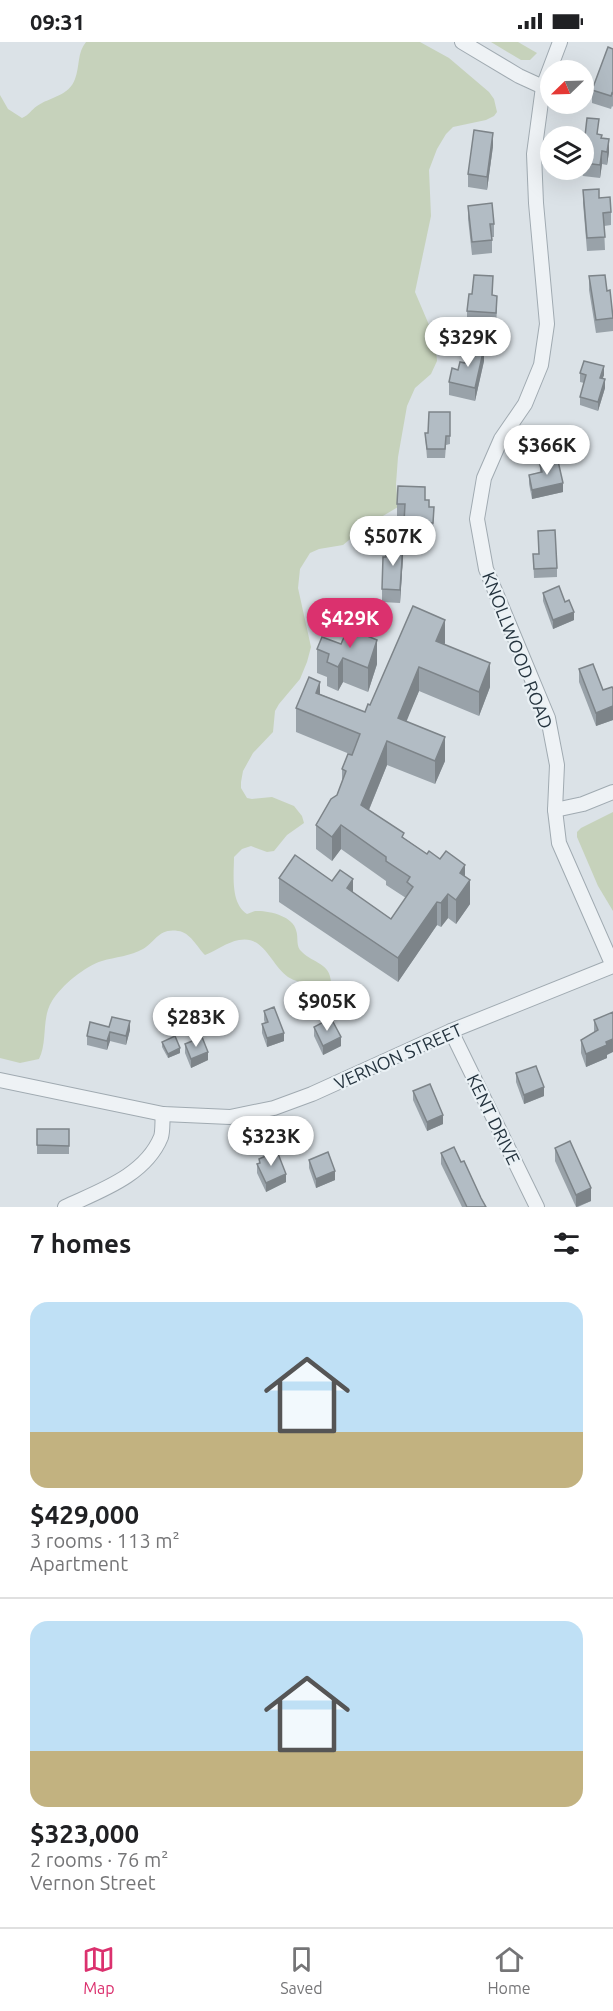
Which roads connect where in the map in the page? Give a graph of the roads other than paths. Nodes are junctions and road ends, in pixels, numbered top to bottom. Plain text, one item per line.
1 (462, 42) edge
2 (560, 42) edge
3 (553, 60) edge
4 (540, 86) edge
5 (540, 109) edge
6 (613, 792) edge
7 (555, 810) junction
8 (613, 966) edge
9 (451, 1031) junction
10 (0, 1080) edge
11 (163, 1114) junction
12 (65, 1207) edge
13 (537, 1207) edge

1 - 4 street
2 - 3 street, KNOLLWOOD ROAD
5 - 7 street, KNOLLWOOD ROAD
6 - 7 street
7 - 8 street, KNOLLWOOD ROAD
8 - 9 street, VERNON STREET
9 - 11 street, VERNON STREET
9 - 13 street, KENT DRIVE
10 - 11 street, VERNON STREET
11 - 12 street

